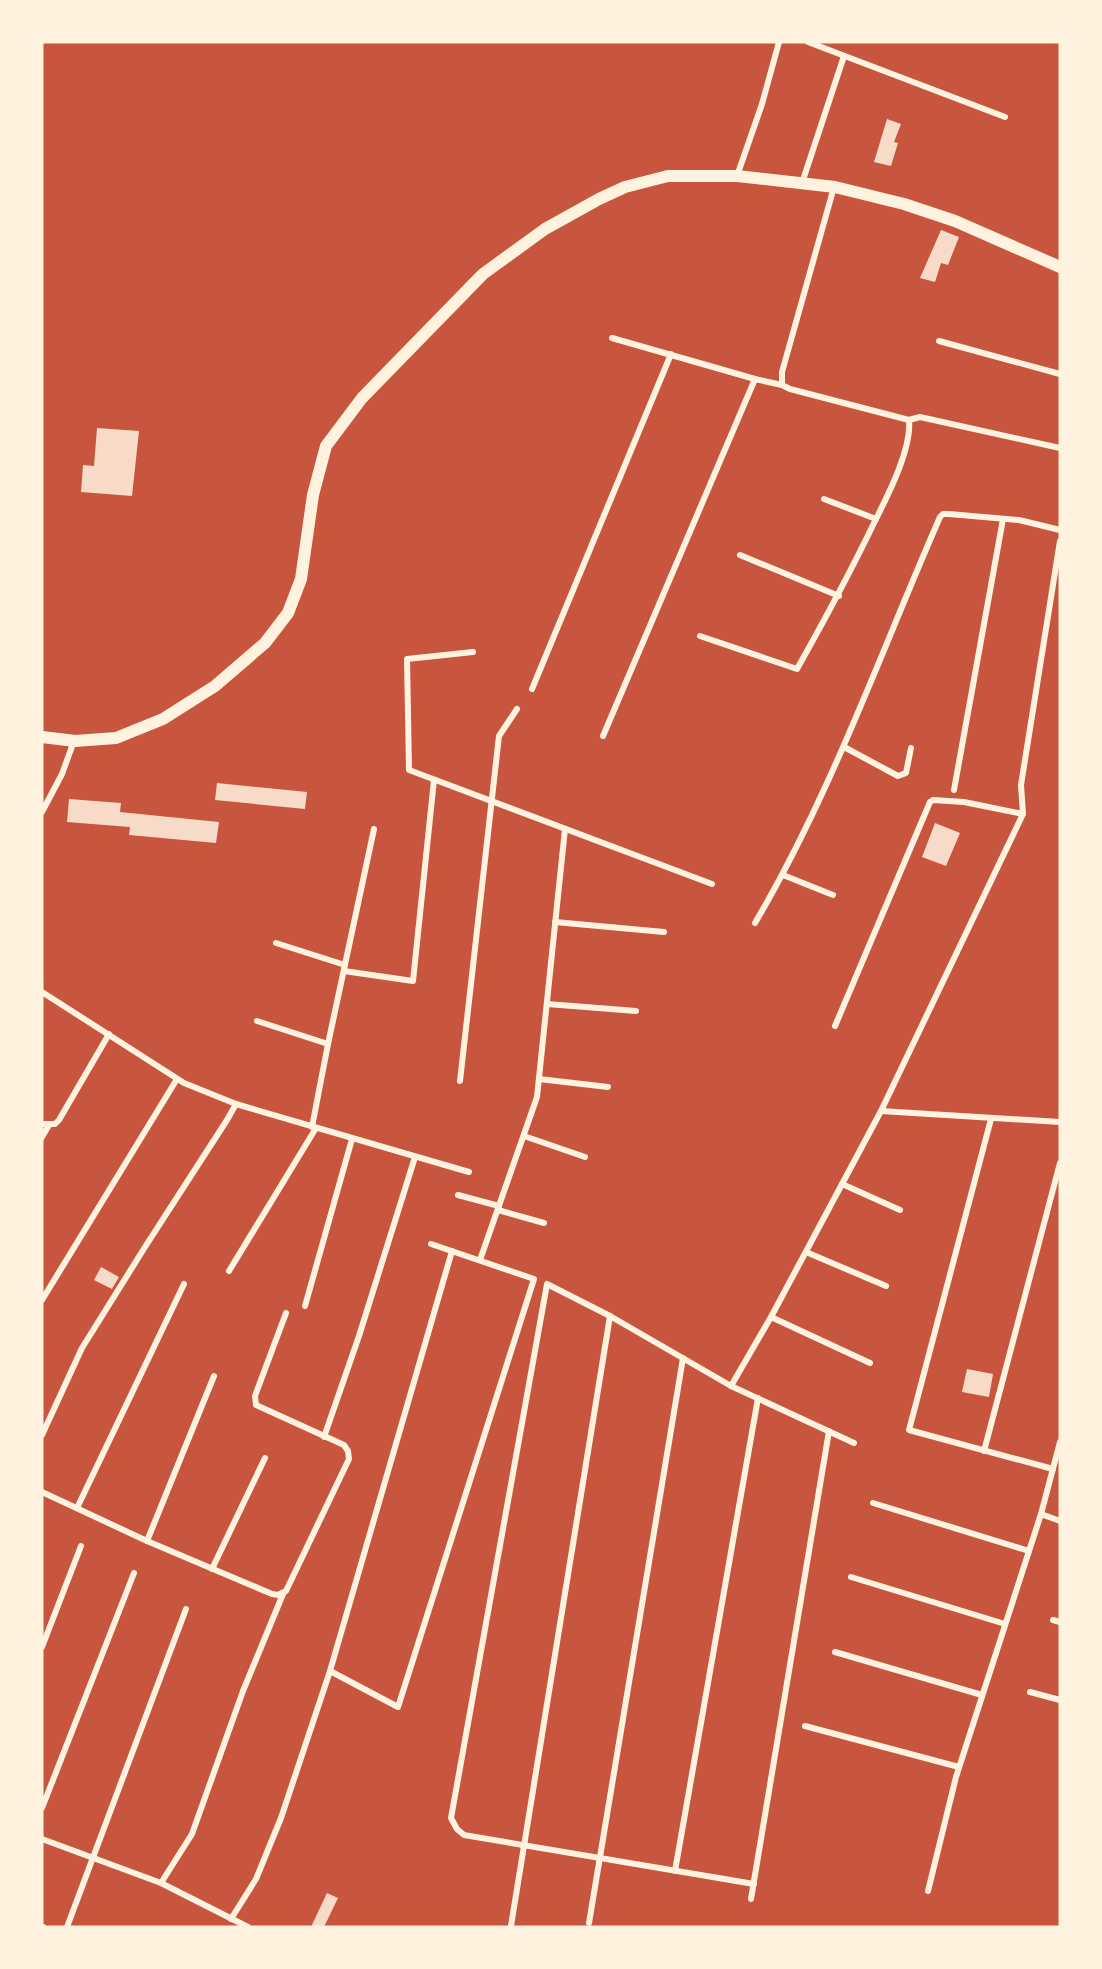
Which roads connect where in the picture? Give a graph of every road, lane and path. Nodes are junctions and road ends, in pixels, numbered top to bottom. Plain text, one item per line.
1 (779, 42) edge
2 (808, 42) edge
3 (844, 56) junction
4 (1005, 117) dead end
5 (737, 176) junction
6 (802, 183) junction
7 (835, 187) junction
8 (1060, 267) edge
9 (612, 338) dead end
10 (939, 341) dead end
11 (671, 354) junction
12 (1060, 374) edge
13 (756, 379) junction
14 (782, 385) junction
15 (909, 420) junction
16 (1060, 448) edge
17 (824, 499) dead end
18 (876, 519) junction
19 (1003, 519) junction
20 (1060, 530) edge
21 (1060, 541) edge
22 (740, 555) dead end
23 (838, 596) junction
24 (700, 636) dead end
25 (473, 652) dead end
26 (532, 689) dead end
27 (517, 709) dead end
28 (603, 736) dead end
29 (42, 737) edge
30 (75, 741) junction
31 (844, 747) junction
32 (911, 748) dead end
33 (434, 780) junction
34 (954, 790) dead end
35 (492, 801) junction
36 (42, 812) edge
37 (1023, 814) junction
38 (374, 829) dead end
39 (565, 829) junction
40 (783, 875) junction
41 (712, 884) dead end
42 (833, 895) dead end
43 (555, 922) junction
44 (756, 923) dead end
45 (664, 932) dead end
46 (276, 943) dead end
47 (345, 968) junction
48 (42, 992) edge
49 (547, 1004) junction
50 (636, 1011) dead end
51 (257, 1021) dead end
52 (835, 1026) dead end
53 (109, 1034) junction
54 (328, 1044) junction
55 (177, 1079) junction
56 (539, 1079) junction
57 (460, 1081) dead end
58 (608, 1087) dead end
59 (236, 1104) junction
60 (880, 1111) junction
61 (991, 1119) junction
62 (1060, 1122) edge
63 (46, 1125) edge
64 (314, 1128) junction
65 (524, 1136) junction
66 (42, 1137) edge
67 (352, 1139) junction
68 (415, 1156) junction
69 (585, 1157) dead end
70 (1060, 1163) edge
71 (469, 1172) dead end
72 (842, 1184) junction
73 (458, 1195) dead end
74 (498, 1208) junction
75 (900, 1210) dead end
76 (544, 1223) dead end
77 (431, 1244) dead end
78 (452, 1251) junction
79 (806, 1252) junction
80 (480, 1260) junction
81 (228, 1271) dead end
82 (184, 1284) dead end
83 (886, 1286) dead end
84 (42, 1300) edge
85 (305, 1306) dead end
86 (286, 1313) dead end
87 (610, 1316) junction
88 (771, 1317) junction
89 (683, 1358) junction
90 (870, 1362) dead end
91 (214, 1376) dead end
92 (731, 1386) junction
93 (758, 1398) junction
94 (829, 1431) junction
95 (42, 1435) edge
96 (324, 1437) junction
97 (1060, 1442) edge
98 (854, 1443) dead end
99 (984, 1450) junction
100 (265, 1458) dead end
101 (1053, 1469) junction
102 (42, 1492) edge
103 (873, 1503) dead end
104 (77, 1508) junction
105 (1041, 1514) junction
106 (1060, 1521) edge
107 (147, 1541) junction
108 (81, 1546) dead end
109 (1029, 1551) junction
110 (212, 1569) junction
111 (135, 1573) dead end
112 (851, 1577) dead end
113 (283, 1594) junction
114 (186, 1609) dead end
115 (1005, 1624) junction
116 (42, 1647) edge
117 (836, 1652) dead end
118 (330, 1671) junction
119 (1030, 1692) dead end
120 (982, 1695) junction
121 (1060, 1700) edge
122 (805, 1726) dead end
123 (959, 1767) junction
124 (42, 1808) edge
125 (42, 1839) edge
126 (524, 1845) junction
127 (93, 1858) junction
128 (601, 1858) junction
129 (675, 1871) junction
130 (161, 1883) junction
131 (754, 1884) junction
132 (928, 1891) dead end
133 (751, 1899) dead end
134 (231, 1919) junction
135 (589, 1923) dead end
136 (511, 1926) edge
137 (67, 1927) edge
138 (248, 1927) edge

1 - 5 street
2 - 3 street
3 - 4 street
3 - 6 street
5 - 6 main road
5 - 30 main road
6 - 7 main road
7 - 8 main road
7 - 14 street
9 - 11 street
10 - 12 street
11 - 13 street
11 - 26 street
13 - 14 street
13 - 28 street
14 - 15 street
15 - 16 street
15 - 18 street
17 - 18 street
18 - 23 street
19 - 20 street
19 - 31 street
19 - 34 street
21 - 37 street
22 - 23 street
23 - 24 street
25 - 33 street
27 - 35 street
29 - 30 main road
30 - 36 street
31 - 32 street
31 - 40 street
33 - 35 street
33 - 47 street
35 - 39 street
35 - 57 street
37 - 52 street
37 - 60 street
38 - 47 street
39 - 41 street
39 - 43 street
40 - 42 street
40 - 44 street
43 - 45 street
43 - 49 street
46 - 47 street
47 - 54 street
48 - 53 street
49 - 50 street
49 - 56 street
51 - 54 street
53 - 55 street
53 - 63 street
54 - 64 street
55 - 59 street
55 - 84 street
56 - 58 street
56 - 65 street
59 - 64 street
59 - 95 street
60 - 61 street
60 - 72 street
61 - 62 street
61 - 99 street
63 - 66 street
64 - 67 street
64 - 81 street
65 - 69 street
65 - 74 street
67 - 68 street
67 - 85 street
68 - 71 street
68 - 96 street
70 - 99 street
72 - 75 street
72 - 79 street
73 - 74 street
74 - 76 street
74 - 80 street
77 - 78 street
78 - 80 street
78 - 118 street
79 - 83 street
79 - 88 street
80 - 118 street
82 - 104 street
86 - 96 street
87 - 89 street
87 - 126 street
87 - 126 street
88 - 90 street
88 - 92 street
89 - 92 street
89 - 128 street
91 - 107 street
92 - 93 street
93 - 94 street
93 - 129 street
94 - 98 street
94 - 131 street
96 - 113 street
97 - 101 street
99 - 101 street
100 - 110 street
101 - 105 street
102 - 104 street
103 - 109 street
104 - 107 street
105 - 106 street
105 - 109 street
107 - 110 street
108 - 116 street
109 - 115 street
110 - 113 street
111 - 124 street
112 - 115 street
113 - 130 street
114 - 127 street
115 - 120 street
117 - 120 street
118 - 134 street
119 - 121 street
120 - 123 street
122 - 123 street
123 - 132 street
125 - 127 street
126 - 128 street
126 - 136 street
127 - 130 street
127 - 137 street
128 - 129 street
128 - 135 street
129 - 131 street
130 - 134 street
131 - 133 street
134 - 138 street

